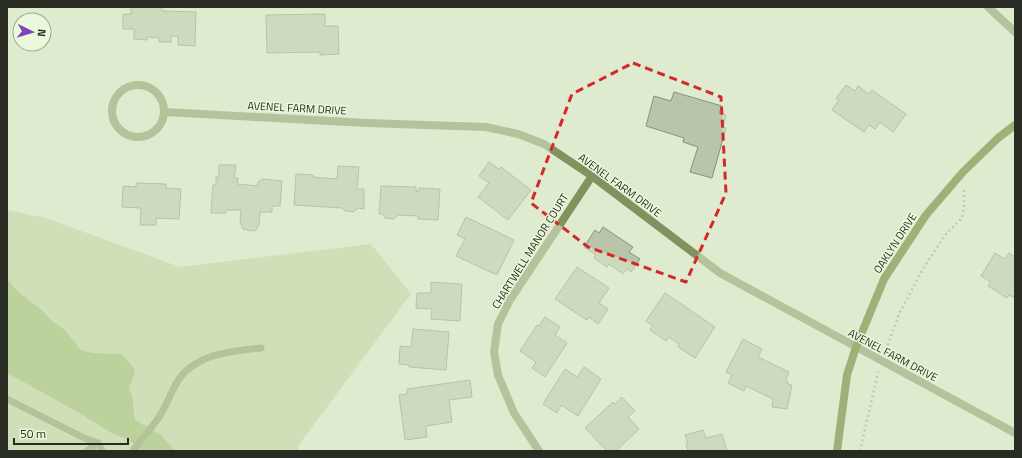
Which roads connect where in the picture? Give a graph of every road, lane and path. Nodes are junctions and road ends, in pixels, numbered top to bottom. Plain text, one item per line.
1 (988, 7) edge
2 (1015, 32) edge
3 (164, 112) junction
4 (1015, 125) edge
5 (967, 167) junction
6 (592, 176) junction
7 (856, 347) junction
8 (261, 348) dead end
9 (882, 361) junction
10 (7, 399) edge
11 (1015, 433) edge
12 (98, 443) junction
13 (134, 450) edge
14 (87, 451) edge
15 (102, 451) edge
16 (539, 451) edge
17 (837, 451) edge
18 (860, 451) edge

1 - 2 street
3 - 3 street
3 - 6 street, AVENEL FARM DRIVE
4 - 5 street, OAKLYN DRIVE
5 - 7 street, OAKLYN DRIVE
5 - 9 path
6 - 7 street, AVENEL FARM DRIVE
6 - 16 street, CHARTWELL MANOR COURT
7 - 9 street, AVENEL FARM DRIVE
7 - 17 street, OAKLYN DRIVE
8 - 13 lane
9 - 11 street, AVENEL FARM DRIVE
9 - 18 path
10 - 12 lane
12 - 14 lane
12 - 15 lane

